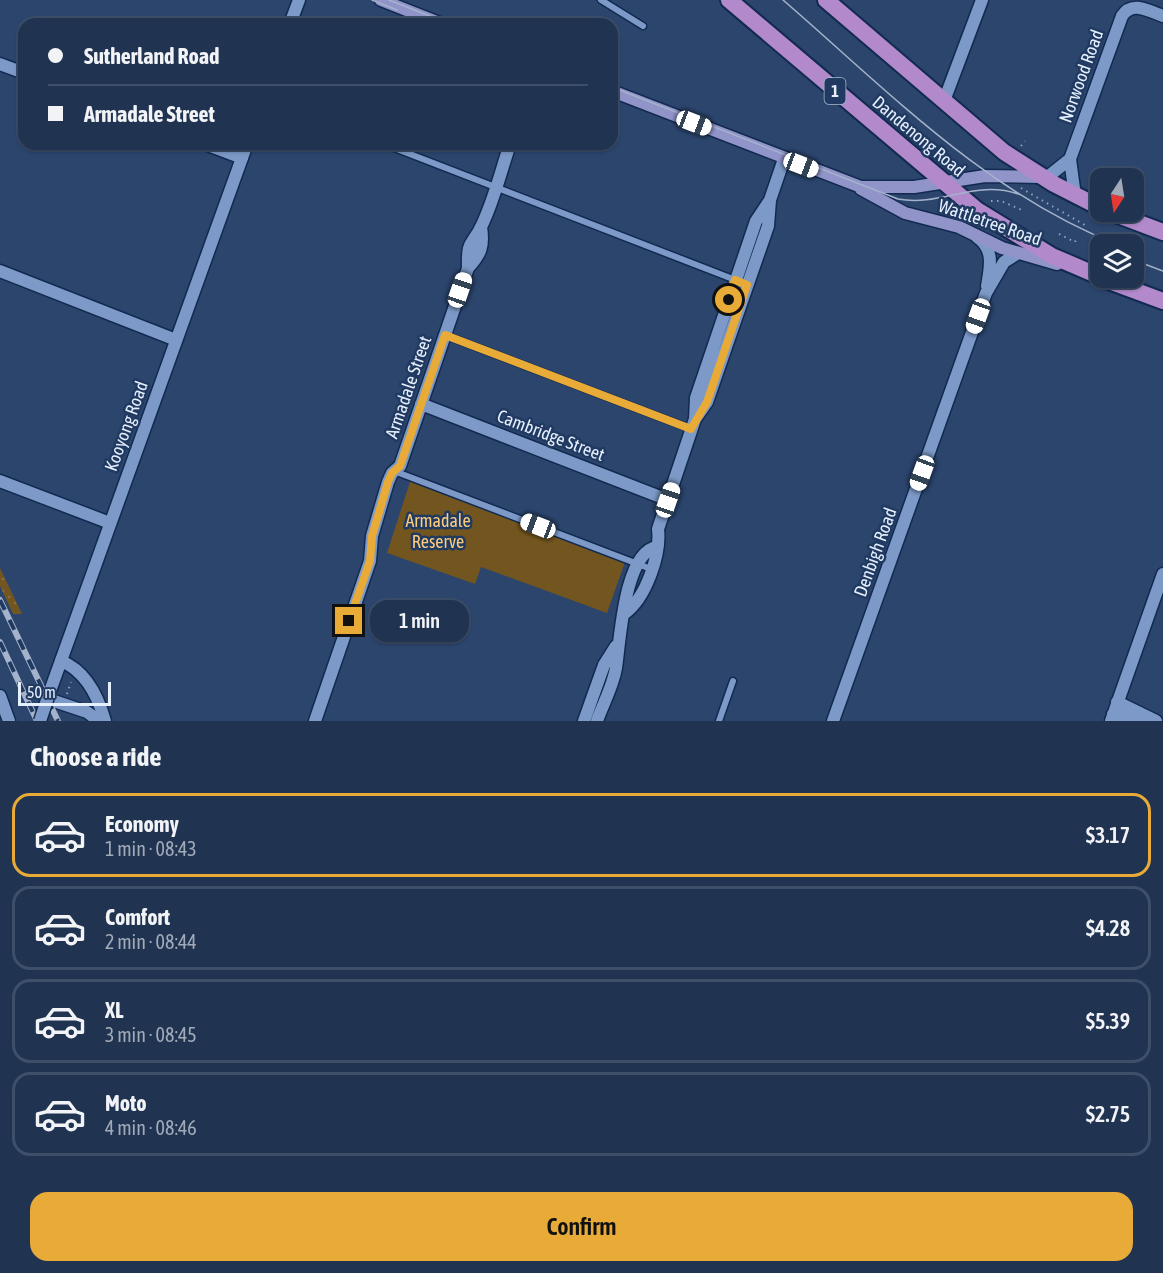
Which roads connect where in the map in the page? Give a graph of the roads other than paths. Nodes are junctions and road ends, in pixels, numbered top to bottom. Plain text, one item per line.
1 (299, 0) edge
2 (381, 0) edge
3 (601, 0) edge
4 (729, 0) edge
5 (826, 0) edge
6 (982, 0) edge
7 (405, 4) edge
8 (1163, 16) edge
9 (292, 18) edge
10 (431, 18) edge
11 (643, 26) dead end
12 (0, 64) edge
13 (18, 71) edge
14 (618, 93) edge
15 (944, 101) junction
16 (221, 150) edge
17 (245, 150) edge
18 (399, 150) edge
19 (508, 150) edge
20 (242, 158) junction
21 (784, 159) junction
22 (1070, 159) junction
23 (943, 175) junction
24 (1044, 178) junction
25 (852, 185) junction
26 (495, 187) junction
27 (1075, 196) junction
28 (1090, 203) edge
29 (1136, 222) edge
30 (1163, 232) edge
31 (972, 233) junction
32 (1018, 253) junction
33 (0, 271) edge
34 (1090, 273) edge
35 (1090, 274) edge
36 (741, 283) junction
37 (1128, 288) edge
38 (986, 293) junction
39 (1163, 301) edge
40 (445, 335) junction
41 (176, 340) junction
42 (422, 404) junction
43 (693, 424) junction
44 (394, 471) junction
45 (0, 481) edge
46 (668, 500) junction
47 (111, 524) junction
48 (657, 547) junction
49 (637, 564) junction
50 (651, 569) junction
51 (1163, 574) edge
52 (625, 613) junction
53 (617, 645) junction
54 (62, 661) junction
55 (733, 681) dead end
56 (0, 696) edge
57 (50, 698) junction
58 (1114, 712) edge
59 (10, 720) edge
60 (40, 721) edge
61 (99, 721) edge
62 (105, 721) edge
63 (315, 721) edge
64 (585, 721) edge
65 (597, 721) edge
66 (719, 721) edge
67 (833, 721) edge
68 (1149, 721) edge
69 (1156, 721) edge

1 - 9 street
2 - 7 main road
3 - 11 lane
4 - 23 highway, Dandenong Road / 1
5 - 15 highway
6 - 15 street
7 - 10 main road
8 - 22 street, Norwood Road
12 - 13 street
14 - 21 main road, Wattletree Road
15 - 24 highway
16 - 20 street
17 - 20 street, Kooyong Road
18 - 26 lane
19 - 26 street, Armadale Street
20 - 41 street, Kooyong Road
21 - 25 main road, Wattletree Road
21 - 36 street
22 - 24 street
22 - 27 street, Norwood Road
23 - 24 main road, Wattletree Road
23 - 25 main road, Wattletree Road
23 - 34 highway, Dandenong Road / 1
24 - 27 highway
25 - 31 main road, Wattletree Road
26 - 36 lane
26 - 40 street, Armadale Street
27 - 28 highway
29 - 30 highway
31 - 32 main road, Wattletree Road
31 - 38 street, Denbigh Road
32 - 35 main road, Wattletree Road
32 - 38 street, Denbigh Road
33 - 41 street
36 - 43 street
37 - 39 highway, Dandenong Road / 1
38 - 67 street, Denbigh Road
40 - 42 street, Armadale Street
40 - 43 lane
41 - 47 street, Kooyong Road
42 - 44 street, Armadale Street
42 - 46 street, Cambridge Street
43 - 46 street
44 - 49 lane
44 - 63 street, Armadale Street
45 - 47 street
46 - 48 street
47 - 54 street, Kooyong Road
48 - 49 street
48 - 50 street
49 - 50 lane
49 - 52 street
50 - 52 street
51 - 58 street
52 - 53 street
53 - 64 street
53 - 65 street
54 - 57 street, Kooyong Road
54 - 62 street
55 - 66 lane
56 - 59 street
57 - 60 street, Kooyong Road, bridge
57 - 61 street
58 - 68 street
58 - 69 street

